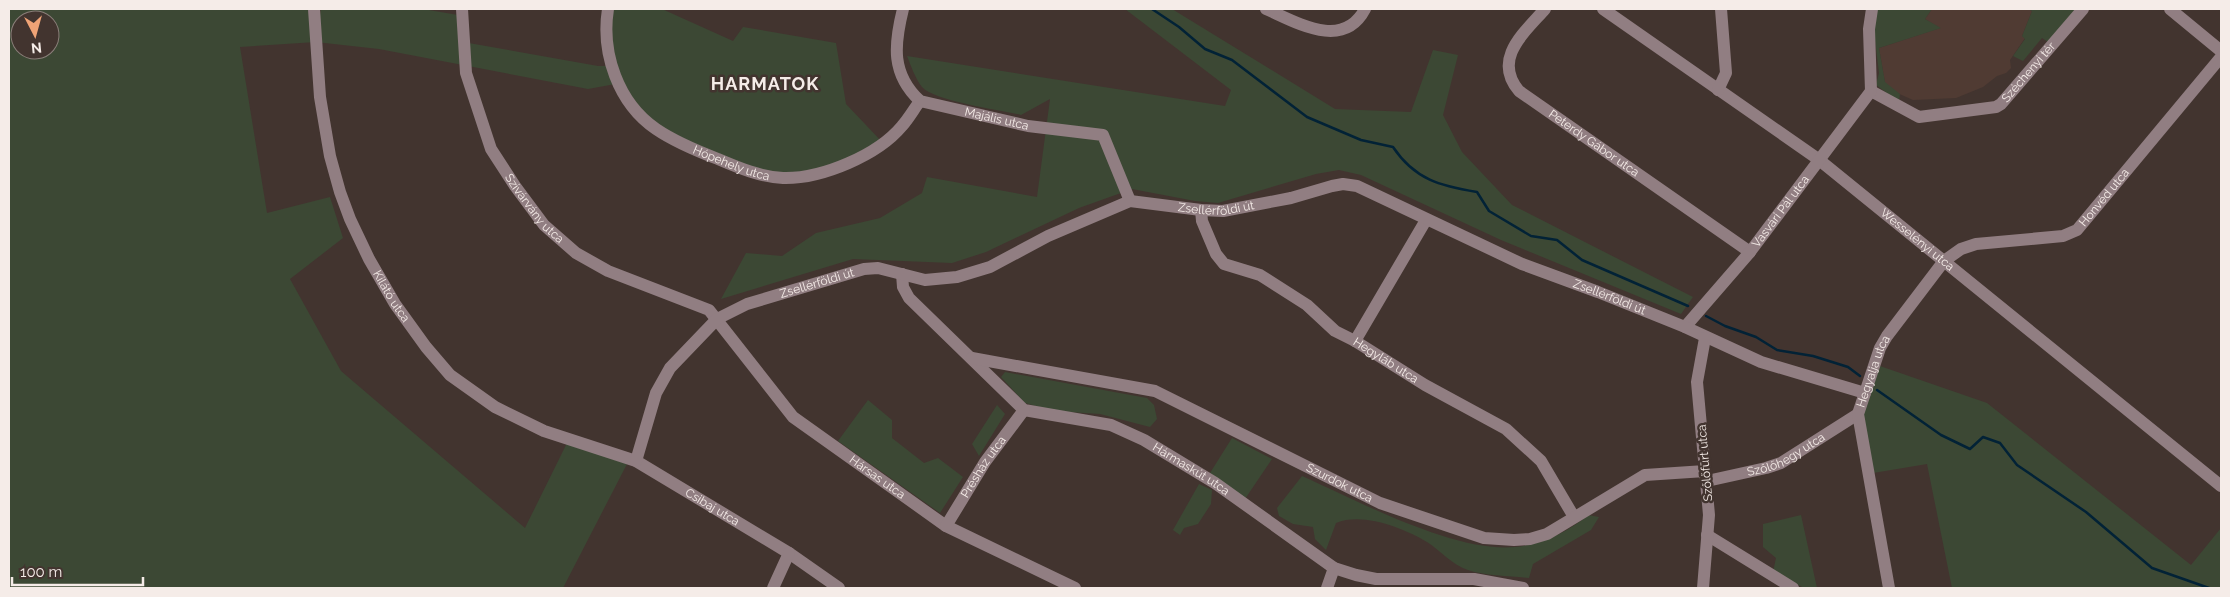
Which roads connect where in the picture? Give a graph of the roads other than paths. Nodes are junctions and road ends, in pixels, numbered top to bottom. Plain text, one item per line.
1 (314, 9) edge
2 (462, 9) edge
3 (608, 9) edge
4 (903, 9) edge
5 (1266, 9) edge
6 (1365, 9) edge
7 (1545, 9) edge
8 (1603, 9) edge
9 (1721, 9) edge
10 (1872, 9) edge
11 (2083, 9) edge
12 (2170, 9) edge
13 (2221, 51) edge
14 (2221, 57) edge
15 (1718, 90) junction
16 (1871, 91) junction
17 (920, 101) junction
18 (1818, 159) junction
19 (1130, 201) junction
20 (1201, 210) junction
21 (1426, 220) junction
22 (1750, 252) junction
23 (1944, 261) junction
24 (902, 274) junction
25 (717, 319) junction
26 (1686, 327) junction
27 (1705, 338) junction
28 (1355, 341) junction
29 (972, 358) junction
30 (1864, 393) junction
31 (1024, 410) junction
32 (1858, 414) junction
33 (636, 461) junction
34 (1706, 476) junction
35 (2221, 486) edge
36 (1574, 516) junction
37 (946, 526) junction
38 (1708, 535) junction
39 (789, 553) junction
40 (1334, 568) junction
41 (773, 588) edge
42 (839, 588) edge
43 (1075, 588) edge
44 (1327, 588) edge
45 (1523, 588) edge
46 (1703, 588) edge
47 (1793, 588) edge
48 (1888, 588) edge

1 - 33 street, Kilátó utca
2 - 25 street, Szivárvány utca
3 - 17 street, Hópehely utca
4 - 17 street
5 - 6 street
7 - 22 street, Peterdy Gábor utca
8 - 15 street, Wesselényi utca
9 - 15 street
10 - 16 street
11 - 16 street, Széchenyi tér
12 - 13 street
14 - 23 street, Honvéd utca
15 - 18 street, Wesselényi utca
16 - 18 street, Vasvári Pál utca
17 - 19 street, Majális utca
18 - 22 street, Vasvári Pál utca
18 - 23 street, Wesselényi utca
19 - 20 street, Zsellérföldi út
19 - 24 street, Zsellérföldi út
20 - 21 street, Zsellérföldi út
20 - 28 street, Hegyláb utca
21 - 26 street, Zsellérföldi út
21 - 28 street
22 - 26 street, Vasvári Pál utca
23 - 30 street, Hegyalja utca
23 - 35 street, Wesselényi utca
24 - 25 street, Zsellérföldi út
24 - 29 street
25 - 33 street, Zsellérföldi út
25 - 37 street, Hársas utca
26 - 27 street, Zsellérföldi út
27 - 30 street, Zsellérföldi út
27 - 34 street, Szőlőfürt utca
28 - 36 street, Hegyláb utca
29 - 31 street
29 - 36 street, Szurdok utca
30 - 32 street, Hegyalja utca
31 - 37 street, Présház utca
31 - 40 street, Hármaskút utca
32 - 34 street, Szőlőhegy utca
32 - 48 street, Hegyalja utca
33 - 39 street, Csibaj utca
34 - 36 street, Szurdok utca
34 - 38 street, Szőlőfürt utca
37 - 43 street, Hársas utca
38 - 46 street, Szőlőfürt utca
38 - 47 street
39 - 41 street
39 - 42 street, Csibaj utca
40 - 44 street
40 - 45 street, Hármaskút utca

